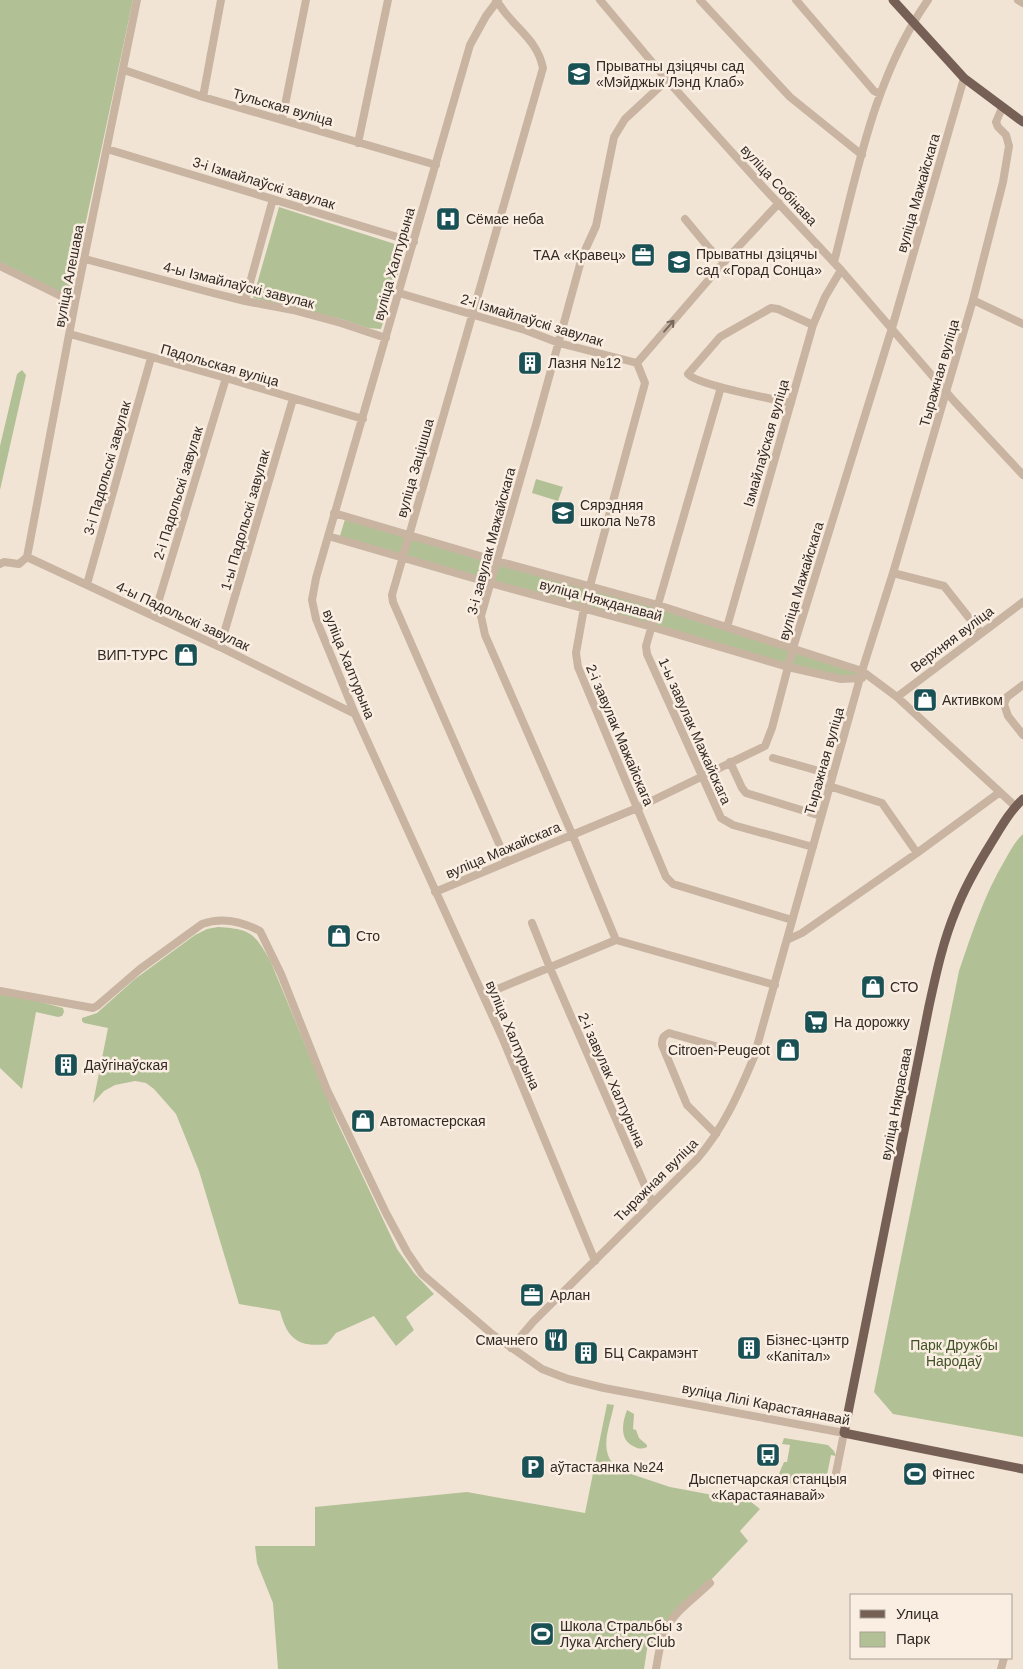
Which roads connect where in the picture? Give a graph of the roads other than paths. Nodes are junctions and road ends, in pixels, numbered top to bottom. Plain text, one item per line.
1 (137, 0) edge
2 (222, 0) edge
3 (306, 0) edge
4 (388, 0) edge
5 (497, 0) edge
6 (600, 0) edge
7 (700, 0) edge
8 (796, 0) edge
9 (893, 0) edge
10 (928, 0) edge
11 (1018, 0) edge
12 (1023, 3) edge
13 (913, 23) junction
14 (124, 70) junction
15 (964, 78) junction
16 (667, 80) junction
17 (880, 94) junction
18 (203, 97) junction
19 (1002, 108) junction
20 (282, 120) junction
21 (1023, 122) edge
22 (358, 142) junction
23 (107, 149) junction
24 (862, 155) junction
25 (436, 165) junction
26 (273, 199) junction
27 (779, 203) junction
28 (685, 219) dead end
29 (414, 242) junction
30 (85, 259) junction
31 (724, 262) junction
32 (834, 262) junction
33 (0, 266) edge
34 (842, 270) junction
35 (399, 293) junction
36 (973, 300) junction
37 (245, 301) junction
38 (76, 303) junction
39 (473, 315) junction
40 (1023, 324) edge
41 (813, 325) junction
42 (892, 328) junction
43 (70, 334) junction
44 (386, 338) junction
45 (559, 343) junction
46 (151, 358) junction
47 (637, 362) junction
48 (226, 378) junction
49 (721, 387) junction
50 (947, 392) junction
51 (293, 399) junction
52 (791, 403) junction
53 (362, 419) junction
54 (1023, 474) edge
55 (334, 513) junction
56 (408, 535) junction
57 (328, 536) junction
58 (27, 557) junction
59 (402, 557) junction
60 (497, 561) junction
61 (0, 564) edge
62 (893, 573) junction
63 (490, 583) junction
64 (87, 584) junction
65 (589, 586) junction
66 (1023, 602) edge
67 (658, 605) junction
68 (584, 608) junction
69 (154, 616) junction
70 (652, 627) junction
71 (727, 627) junction
72 (981, 633) junction
73 (220, 648) junction
74 (793, 648) junction
75 (788, 667) junction
76 (864, 675) junction
77 (1023, 685) edge
78 (897, 697) junction
79 (356, 714) junction
80 (1023, 736) edge
81 (773, 758) dead end
82 (730, 762) junction
83 (832, 775) junction
84 (701, 776) junction
85 (829, 786) junction
86 (1000, 792) junction
87 (1023, 799) edge
88 (1016, 806) junction
89 (637, 808) junction
90 (821, 816) junction
91 (572, 834) junction
92 (813, 847) junction
93 (917, 853) junction
94 (507, 862) junction
95 (435, 892) junction
96 (792, 920) junction
97 (532, 923) dead end
98 (616, 940) junction
99 (787, 940) junction
100 (550, 968) junction
101 (775, 985) junction
102 (0, 992) edge
103 (483, 995) junction
104 (754, 1057) junction
105 (716, 1134) junction
106 (652, 1202) junction
107 (595, 1260) junction
108 (511, 1348) junction
109 (844, 1434) junction
110 (1023, 1469) edge
111 (834, 1482) dead end
112 (710, 1583) dead end
113 (656, 1669) edge

1 - 14 street, вуліца Алешава
2 - 18 street
3 - 20 street
4 - 22 street
5 - 25 street, вуліца Халтурына
5 - 39 street, вуліца Зацішша
6 - 16 street, вуліца Собінава
7 - 24 street
8 - 17 street
9 - 13 main road
10 - 13 street
11 - 12 street
13 - 15 main road
13 - 17 street
14 - 18 street, Тульская вуліца
14 - 23 street, вуліца Алешава
15 - 19 main road
15 - 42 street, вуліца Мажайскага
16 - 27 street, вуліца Собінава
16 - 45 street, 3-і завулак Мажайскага
17 - 24 street
18 - 20 street, Тульская вуліца
19 - 21 main road
19 - 36 street, Тыражная вуліца
20 - 22 street, Тульская вуліца
22 - 25 street, Тульская вуліца
23 - 26 street, 3-і Ізмайлаўскі завулак
23 - 30 street, вуліца Алешава
24 - 32 street
25 - 29 street, вуліца Халтурына
26 - 29 street, 3-і Ізмайлаўскі завулак
26 - 37 street
27 - 31 street
27 - 32 street, вуліца Собінава
28 - 31 street
29 - 35 street, вуліца Халтурына
30 - 37 street, 4-ы Ізмайлаўскі завулак
30 - 38 street, вуліца Алешава
47 -> 31 street
32 - 34 street, вуліца Собінава
33 - 38 street
34 - 41 street, Ізмайлаўская вуліца
34 - 42 street, вуліца Собінава
35 - 39 street, 2-і Ізмайлаўскі завулак
35 - 44 street, вуліца Халтурына
36 - 40 street
36 - 50 street, Тыражная вуліца
37 - 44 street, 4-ы Ізмайлаўскі завулак
38 - 43 street, вуліца Алешава
39 - 45 street, 2-і Ізмайлаўскі завулак
39 - 56 street, вуліца Зацішша
41 - 49 street
41 - 52 street, Ізмайлаўская вуліца
42 - 50 street, вуліца Собінава
42 - 74 street, вуліца Мажайскага
43 - 46 street, Падольская вуліца
43 - 58 street, вуліца Алешава
44 - 53 street, вуліца Халтурына
45 - 47 street, 2-і Ізмайлаўскі завулак
45 - 60 street, 3-і завулак Мажайскага
46 - 48 street, Падольская вуліца
46 - 64 street, 3-і Падольскі завулак
47 - 65 street, 2-і завулак Мажайскага
48 - 51 street, Падольская вуліца
48 - 69 street, 2-і Падольскі завулак
49 - 52 street
49 - 67 street, 1-ы завулак Мажайскага
50 - 54 street, вуліца Собінава
50 - 62 street, Тыражная вуліца
51 - 53 street, Падольская вуліца
51 - 73 street, 1-ы Падольскі завулак
52 - 71 street, Ізмайлаўская вуліца
53 - 55 street, вуліца Халтурына
55 - 56 street, вуліца Няжданавай
55 - 57 street, вуліца Халтурына
56 - 59 street, вуліца Зацішша
56 - 60 street, вуліца Няжданавай
57 - 59 street, вуліца Няжданавай
57 - 79 street, вуліца Халтурына
58 - 61 street
58 - 64 street, 4-ы Падольскі завулак
59 - 63 street, вуліца Няжданавай
59 - 94 street, вуліца Зацішша
60 - 63 street, 3-і завулак Мажайскага
60 - 65 street, вуліца Няжданавай
62 - 72 street
62 - 76 street, Тыражная вуліца
63 - 68 street, вуліца Няжданавай
63 - 91 street, 3-і завулак Мажайскага
64 - 69 street, 4-ы Падольскі завулак
65 - 67 street, вуліца Няжданавай
65 - 68 street, 2-і завулак Мажайскага
66 - 72 street, Верхняя вуліца
67 - 70 street, 1-ы завулак Мажайскага
67 - 71 street, вуліца Няжданавай
68 - 70 street, вуліца Няжданавай
68 - 89 street, 2-і завулак Мажайскага
69 - 73 street, 4-ы Падольскі завулак
70 - 75 street, вуліца Няжданавай
70 - 84 street, 1-ы завулак Мажайскага
71 - 74 street, вуліца Няжданавай
72 - 78 street, Верхняя вуліца
73 - 79 street, 4-ы Падольскі завулак
74 - 75 street, вуліца Мажайскага
74 - 76 street, вуліца Няжданавай
75 - 76 street, вуліца Няжданавай
75 - 82 street, вуліца Мажайскага
76 - 78 street, вуліца Няжданавай
76 - 83 street, Тыражная вуліца
77 - 80 street
78 - 86 street, вуліца Няжданавай
79 - 95 street, вуліца Халтурына
81 - 83 street
82 - 84 street, вуліца Мажайскага
82 - 90 street
83 - 85 street, Тыражная вуліца
84 - 89 street, вуліца Мажайскага
84 - 92 street, 1-ы завулак Мажайскага
85 - 90 street, Тыражная вуліца
85 - 93 street
86 - 88 street, вуліца Няжданавай
86 - 93 street
87 - 88 main road, вуліца Някрасава
88 - 109 main road, вуліца Някрасава
89 - 91 street, вуліца Мажайскага
89 - 96 street, 2-і завулак Мажайскага
90 - 92 street, Тыражная вуліца
91 - 94 street, вуліца Мажайскага
91 - 98 street, 3-і завулак Мажайскага
92 - 96 street, Тыражная вуліца
93 - 99 street
94 - 95 street, вуліца Мажайскага
95 - 103 street, вуліца Халтурына
96 - 99 street, Тыражная вуліца
97 - 100 street, 2-і завулак Халтурына
98 - 100 street
98 - 101 street
99 - 101 street, Тыражная вуліца
100 - 103 street
100 - 106 street, 2-і завулак Халтурына
101 - 104 street, Тыражная вуліца
102 - 108 street, вуліца Лілі Карастаянавай
103 - 107 street, вуліца Халтурына
104 - 105 street, Тыражная вуліца
104 - 105 street
105 - 106 street, Тыражная вуліца
106 - 107 street, Тыражная вуліца
107 - 108 street, Тыражная вуліца
108 - 109 street, вуліца Лілі Карастаянавай
109 - 110 main road, вуліца Лілі Карастаянавай
109 - 111 street
112 - 113 street

